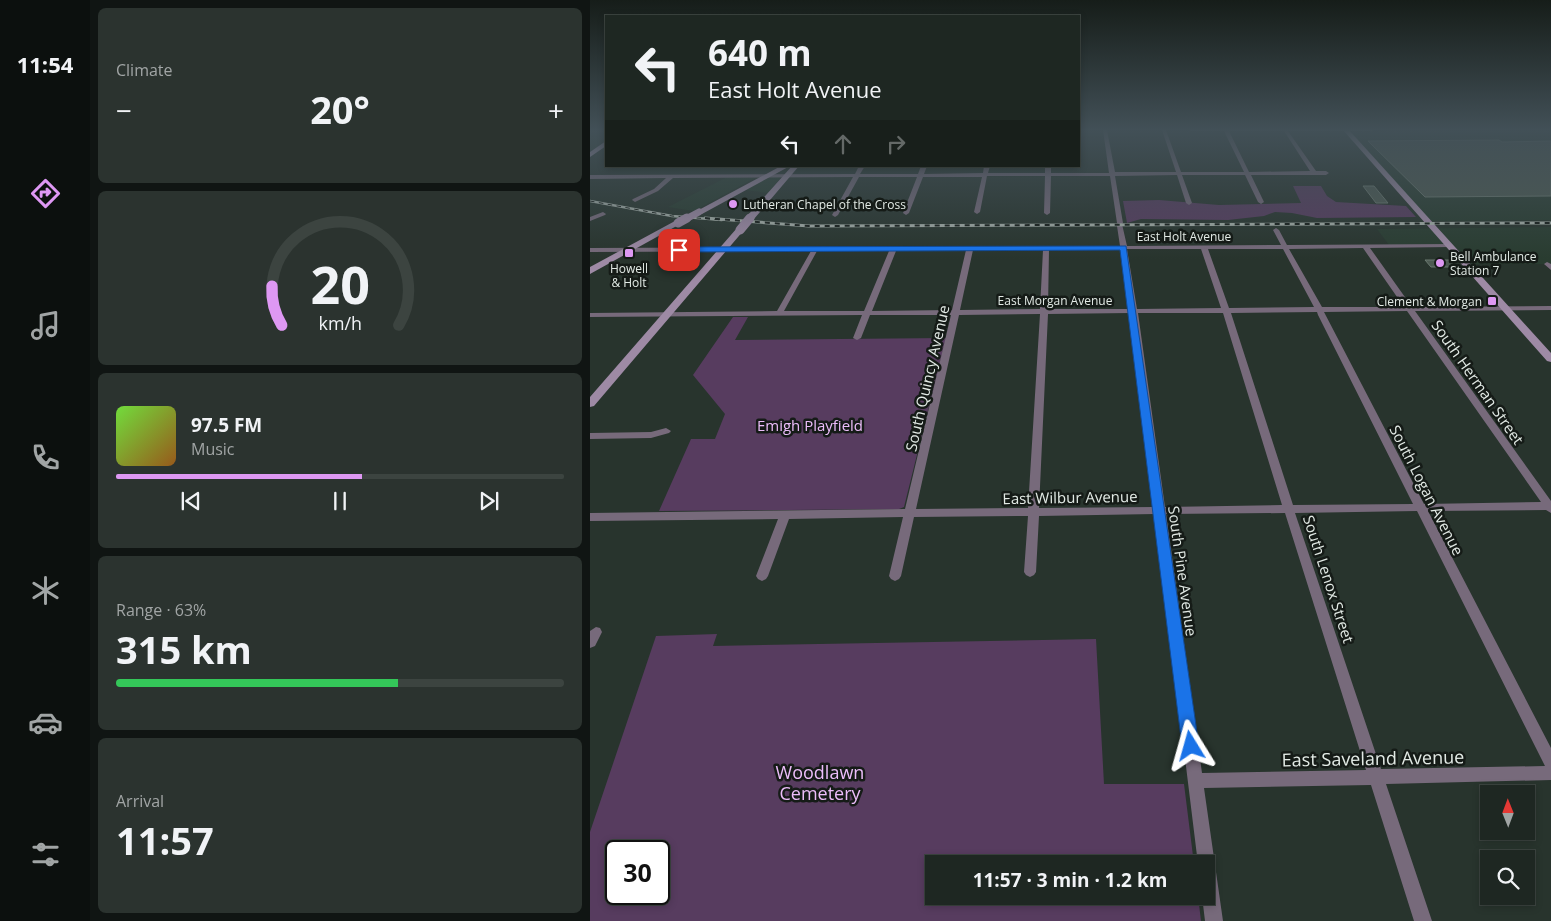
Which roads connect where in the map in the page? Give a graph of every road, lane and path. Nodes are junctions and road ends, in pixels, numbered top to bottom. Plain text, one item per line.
1 (636, 173) edge
2 (710, 173) edge
3 (772, 173) edge
4 (782, 173) edge
5 (836, 173) edge
6 (1112, 173) junction
7 (1179, 173) junction
8 (1245, 173) junction
9 (1314, 173) joint
10 (1326, 173) dead end
11 (1384, 173) edge
12 (921, 174) junction
13 (985, 174) junction
14 (1048, 174) junction
15 (767, 175) junction
16 (857, 175) junction
17 (632, 176) junction
18 (672, 176) junction
19 (707, 176) junction
20 (590, 177) edge
21 (635, 200) dead end
22 (1261, 202) dead end
23 (1189, 203) dead end
24 (977, 212) dead end
25 (906, 213) dead end
26 (1047, 213) dead end
27 (603, 214) dead end
28 (835, 215) dead end
29 (590, 219) edge
30 (1276, 230) dead end
31 (1284, 246) junction
32 (1365, 246) junction
33 (1449, 246) junction
34 (1204, 247) junction
35 (970, 248) junction
36 (1046, 248) junction
37 (1124, 248) junction
38 (815, 249) junction
39 (893, 249) junction
40 (590, 250) edge
41 (628, 250) junction
42 (722, 250) junction
43 (590, 271) edge
44 (1505, 308) junction
45 (1551, 308) edge
46 (1410, 309) junction
47 (1226, 310) junction
48 (1319, 310) junction
49 (1134, 311) junction
50 (956, 312) junction
51 (1045, 312) junction
52 (867, 313) junction
53 (779, 314) junction
54 (590, 315) edge
55 (665, 315) junction
56 (857, 338) dead end
57 (1551, 359) edge
58 (590, 404) edge
59 (666, 431) dead end
60 (590, 436) edge
61 (1550, 507) edge
62 (1419, 508) junction
63 (1290, 509) junction
64 (1159, 511) junction
65 (1033, 512) junction
66 (910, 513) junction
67 (785, 515) junction
68 (590, 517) edge
69 (1030, 572) dead end
70 (762, 576) dead end
71 (895, 576) dead end
72 (1551, 763) edge
73 (1551, 773) edge
74 (1377, 778) junction
75 (1195, 781) junction
76 (1214, 921) edge
77 (1423, 921) edge

1 - 17 street
2 - 19 street
3 - 15 street
4 - 42 street, bridge
5 - 16 street
6 - 7 street
6 - 14 street
6 - 37 street, South Pine Avenue
7 - 8 street
7 - 23 street
8 - 9 street
8 - 22 street
9 - 10 street
11 - 33 street
12 - 13 street
12 - 16 street
12 - 25 street
13 - 14 street
13 - 24 street
14 - 26 street
15 - 19 street
15 - 41 street, bridge
16 - 28 street
17 - 18 street
17 - 20 street
18 - 19 street
18 - 21 street
27 - 29 street
30 - 31 street, South Logan Avenue
31 - 32 street, East Holt Avenue
31 - 34 street, East Holt Avenue
31 - 48 street, South Logan Avenue
32 - 33 street, East Holt Avenue
32 - 46 street, South Herman Street
33 - 44 street
34 - 37 street, East Holt Avenue
34 - 47 street, South Lenox Street
35 - 36 street, East Holt Avenue
35 - 39 street, East Holt Avenue
35 - 50 street, South Quincy Avenue
36 - 37 street, East Holt Avenue
36 - 51 street
37 - 49 street, South Pine Avenue
38 - 39 street, East Holt Avenue
38 - 42 street, East Holt Avenue
38 - 53 street
39 - 52 street
40 - 41 street, East Holt Avenue
41 - 42 street, East Holt Avenue
41 - 43 street
42 - 55 street
44 - 45 street, East Morgan Avenue
44 - 46 street, East Morgan Avenue
44 - 57 street
46 - 48 street, East Morgan Avenue
46 - 61 street, South Herman Street
47 - 48 street, East Morgan Avenue
47 - 49 street, East Morgan Avenue
47 - 63 street, South Lenox Street
48 - 62 street, South Logan Avenue
49 - 51 street, East Morgan Avenue
49 - 64 street, South Pine Avenue
50 - 51 street, East Morgan Avenue
50 - 52 street, East Morgan Avenue
50 - 66 street, South Quincy Avenue
51 - 65 street
52 - 53 street, East Morgan Avenue
52 - 56 street
53 - 55 street, East Morgan Avenue
54 - 55 street, East Morgan Avenue
55 - 58 street
59 - 60 street
61 - 62 street, East Wilbur Avenue
62 - 63 street, East Wilbur Avenue
62 - 72 street, South Logan Avenue
63 - 64 street, East Wilbur Avenue
63 - 74 street, South Lenox Street
64 - 65 street, East Wilbur Avenue
64 - 75 street, South Pine Avenue
65 - 66 street, East Wilbur Avenue
65 - 69 street
66 - 67 street, East Wilbur Avenue
66 - 71 street, South Quincy Avenue
67 - 68 street, East Wilbur Avenue
67 - 70 street
73 - 74 street, East Saveland Avenue
74 - 75 street, East Saveland Avenue
74 - 77 street, South Lenox Street
75 - 76 street, South Pine Avenue

